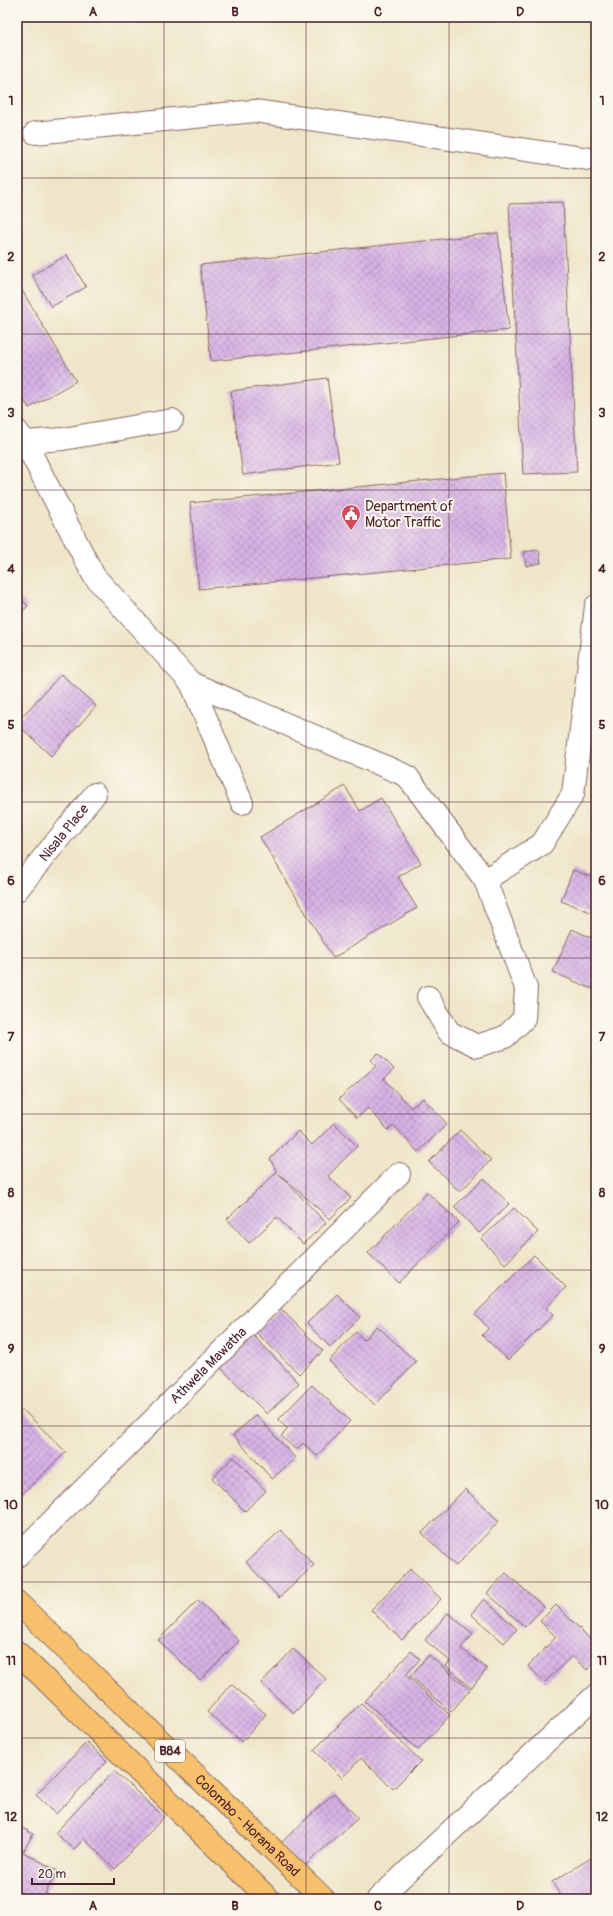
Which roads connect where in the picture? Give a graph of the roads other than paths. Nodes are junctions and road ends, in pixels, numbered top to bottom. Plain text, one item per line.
1 (35, 133) dead end
2 (596, 160) edge
3 (172, 420) dead end
4 (21, 437) edge
5 (596, 606) edge
6 (191, 683) junction
7 (95, 794) dead end
8 (242, 803) dead end
9 (485, 880) junction
10 (17, 890) edge
11 (428, 997) dead end
12 (399, 1174) dead end
13 (17, 1556) edge
14 (17, 1602) edge
15 (17, 1652) edge
16 (596, 1695) edge
17 (269, 1899) edge
18 (324, 1899) edge
19 (378, 1899) edge

1 - 2 street
3 - 4 street
4 - 6 street
5 - 9 street
6 - 8 street
6 - 9 street
7 - 10 street, Nisala Place
9 - 11 street
12 - 13 street, Athwela Mawatha
14 - 18 main road, Colombo - Horana Road / B84
15 - 17 main road, B84
16 - 19 street

